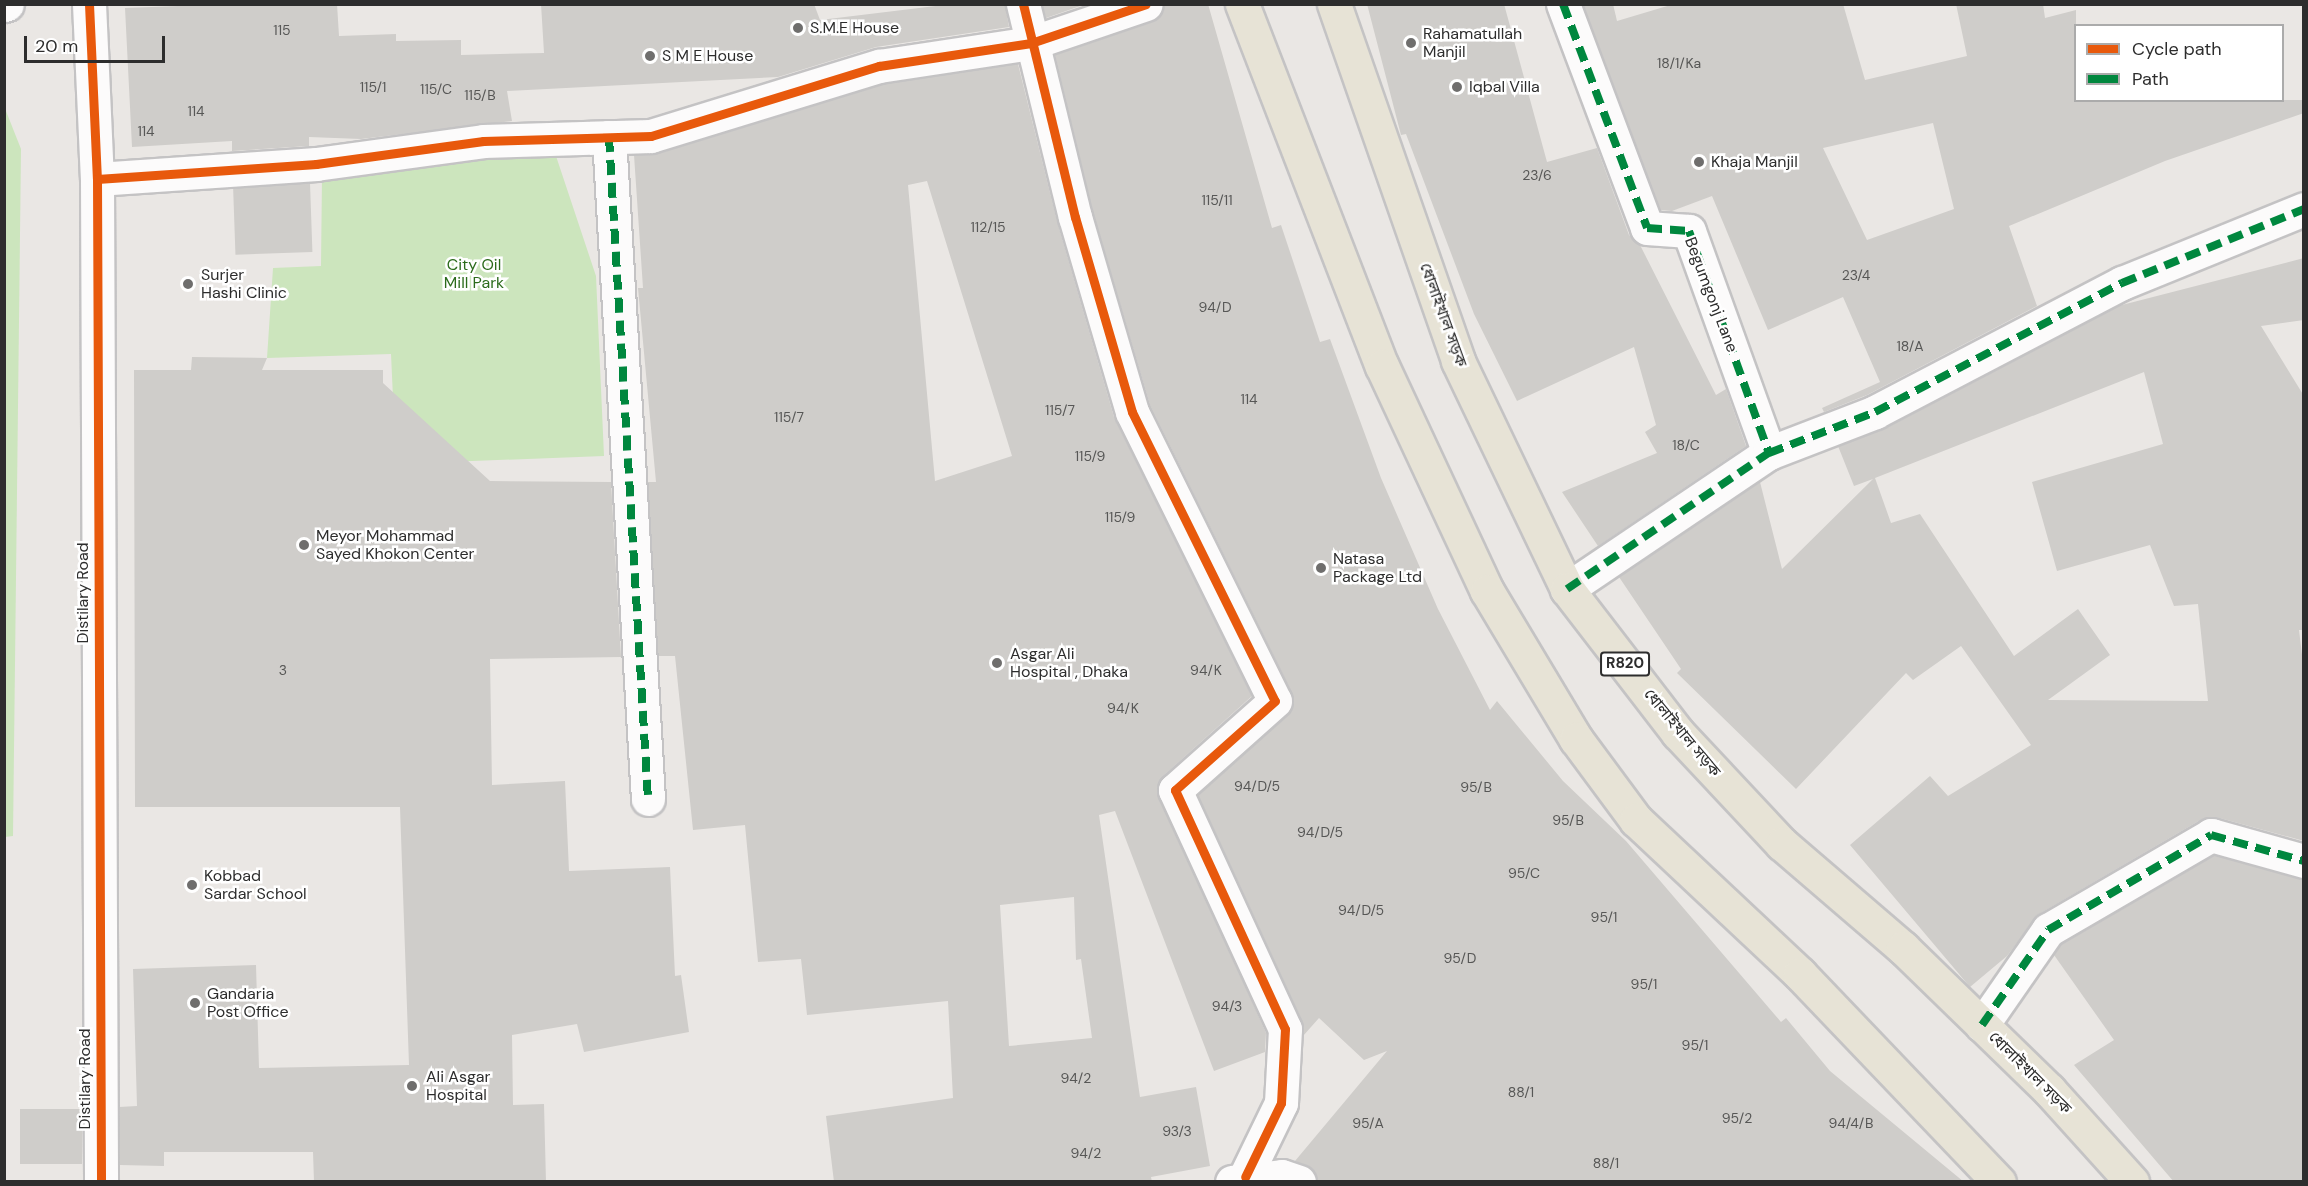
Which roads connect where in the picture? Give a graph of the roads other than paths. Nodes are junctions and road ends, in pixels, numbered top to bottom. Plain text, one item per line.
1 (89, 4) edge
2 (1023, 4) edge
3 (1146, 4) edge
4 (1242, 4) edge
5 (1334, 4) edge
6 (1563, 4) edge
7 (1031, 43) junction
8 (609, 137) junction
9 (97, 179) junction
10 (2304, 209) edge
11 (1769, 453) junction
12 (1567, 588) junction
13 (648, 799) dead end
14 (2304, 861) edge
15 (1982, 1025) junction
16 (1239, 1179) edge
17 (101, 1182) edge
18 (1299, 1182) edge
19 (1999, 1182) edge
20 (2132, 1182) edge

1 - 9 street, Distilary Road
2 - 7 street
3 - 7 street
4 - 19 main road
5 - 12 main road, ধোলাইখাল সড়ক / R820
6 - 11 street, Begumgonj Lane
7 - 8 street
7 - 16 street
8 - 9 street
8 - 13 street
9 - 17 street, Distilary Road
10 - 11 street
11 - 12 street
12 - 15 main road, ধোলাইখাল সড়ক / R820
14 - 15 street
15 - 20 main road, ধোলাইখাল সড়ক / R820
16 - 18 street

